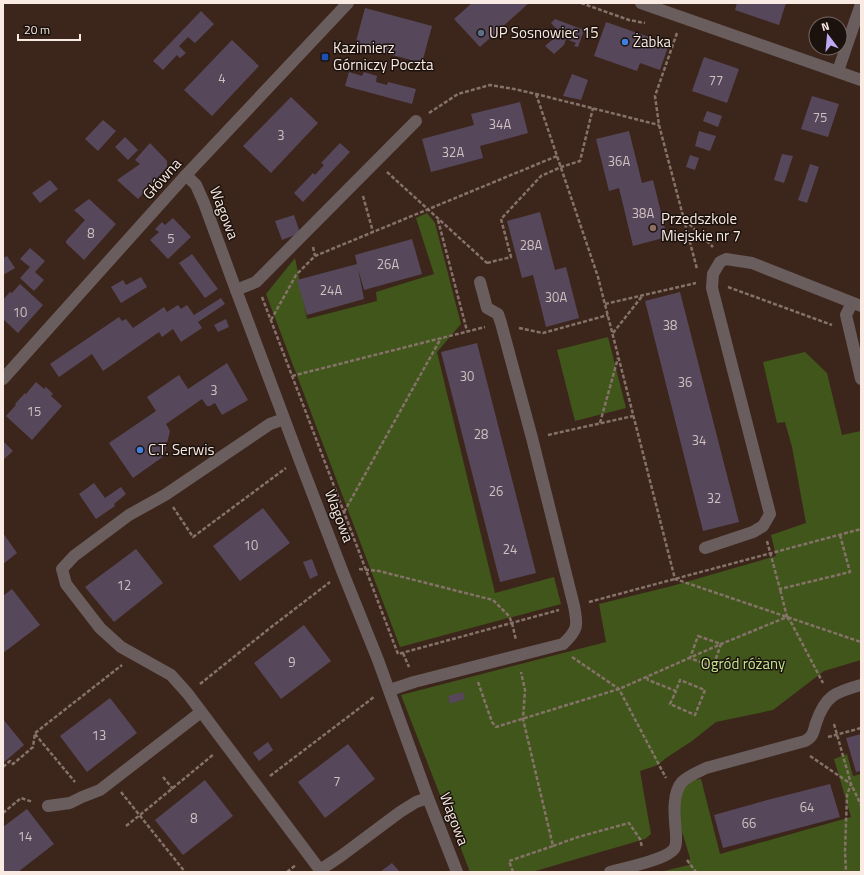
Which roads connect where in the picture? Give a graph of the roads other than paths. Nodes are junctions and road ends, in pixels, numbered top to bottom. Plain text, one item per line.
1 (348, 3) edge
2 (641, 3) edge
3 (861, 4) edge
4 (838, 71) junction
5 (861, 80) edge
6 (416, 121) road end
7 (186, 175) junction
8 (480, 282) road end
9 (236, 290) junction
10 (856, 305) edge
11 (3, 379) edge
12 (861, 379) edge
13 (284, 419) junction
14 (705, 548) dead end
15 (861, 685) edge
16 (390, 690) junction
17 (201, 712) junction
18 (428, 798) junction
19 (48, 806) road end
20 (319, 871) edge
21 (457, 872) edge
22 (610, 872) edge

1 - 7 street, Główna
2 - 4 street
3 - 4 street
4 - 5 street
6 - 9 street
7 - 9 street, Wagowa
7 - 11 street, Główna
8 - 16 street
9 - 13 street, Wagowa
10 - 12 street
10 - 14 street
13 - 16 street, Wagowa
13 - 17 street
15 - 22 street
16 - 18 street, Wagowa
17 - 19 street
17 - 20 street
18 - 20 street
18 - 21 street, Wagowa

